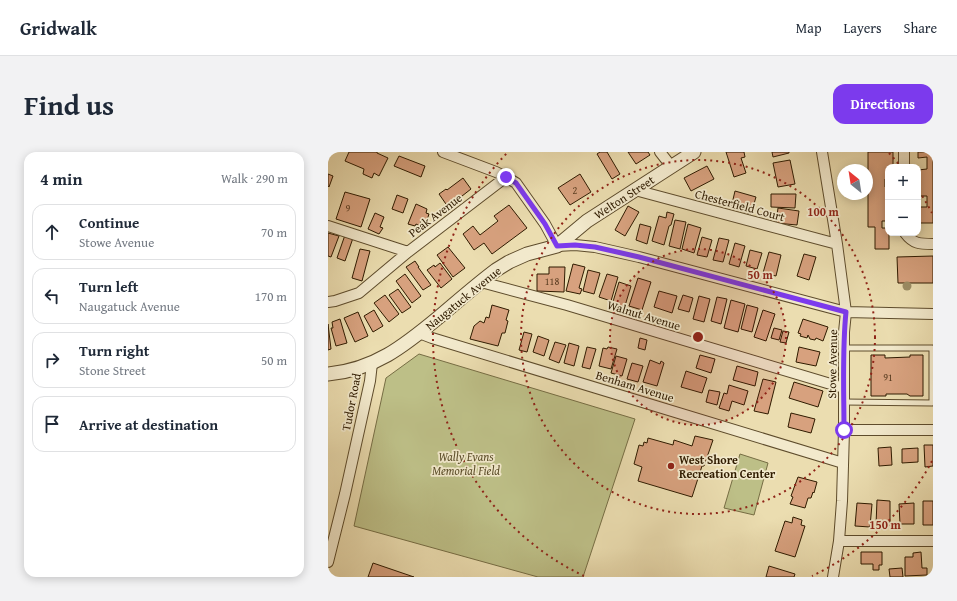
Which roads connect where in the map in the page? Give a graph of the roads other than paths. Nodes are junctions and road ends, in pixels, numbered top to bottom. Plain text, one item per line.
1 (443, 152) edge
2 (660, 152) edge
3 (694, 152) edge
4 (822, 152) edge
5 (904, 152) edge
6 (904, 164) edge
7 (671, 166) junction
8 (506, 177) junction
9 (635, 190) junction
10 (328, 226) edge
11 (908, 236) edge
12 (837, 244) junction
13 (933, 244) edge
14 (557, 246) junction
15 (408, 252) junction
16 (481, 282) junction
17 (328, 302) edge
18 (846, 312) junction
19 (933, 314) edge
20 (419, 333) junction
21 (844, 348) junction
22 (372, 363) junction
23 (328, 374) edge
24 (844, 388) junction
25 (844, 402) junction
26 (844, 430) junction
27 (933, 430) edge
28 (843, 462) junction
29 (839, 541) junction
30 (933, 541) edge
31 (328, 562) edge
32 (833, 577) edge

1 - 8 street
2 - 7 street
3 - 7 street, Welton Street
4 - 12 street, Stowe Avenue
5 - 6 street
7 - 9 street, Welton Street
8 - 14 street
8 - 15 street, Peak Avenue
9 - 12 street, Chesterfield Court
9 - 14 street, Welton Street
10 - 15 street, Peak Avenue
11 - 13 street
12 - 18 street, Stowe Avenue
14 - 16 street, Naugatuck Avenue
14 - 18 street, Naugatuck Avenue
15 - 17 street
16 - 20 street, Naugatuck Avenue
16 - 24 street, Walnut Avenue
18 - 19 street, Naugatuck Avenue
18 - 21 street, Stowe Avenue
20 - 22 street, Naugatuck Avenue
20 - 28 street, Benham Avenue
21 - 24 street, Stowe Avenue
21 - 25 lane
22 - 23 street, Naugatuck Avenue
22 - 31 street, Tudor Road
24 - 25 street, Stowe Avenue
25 - 26 street, Stowe Avenue
26 - 27 street
26 - 28 street, Stowe Avenue
28 - 29 street, Stowe Avenue
29 - 30 street
29 - 32 street, Stowe Avenue

